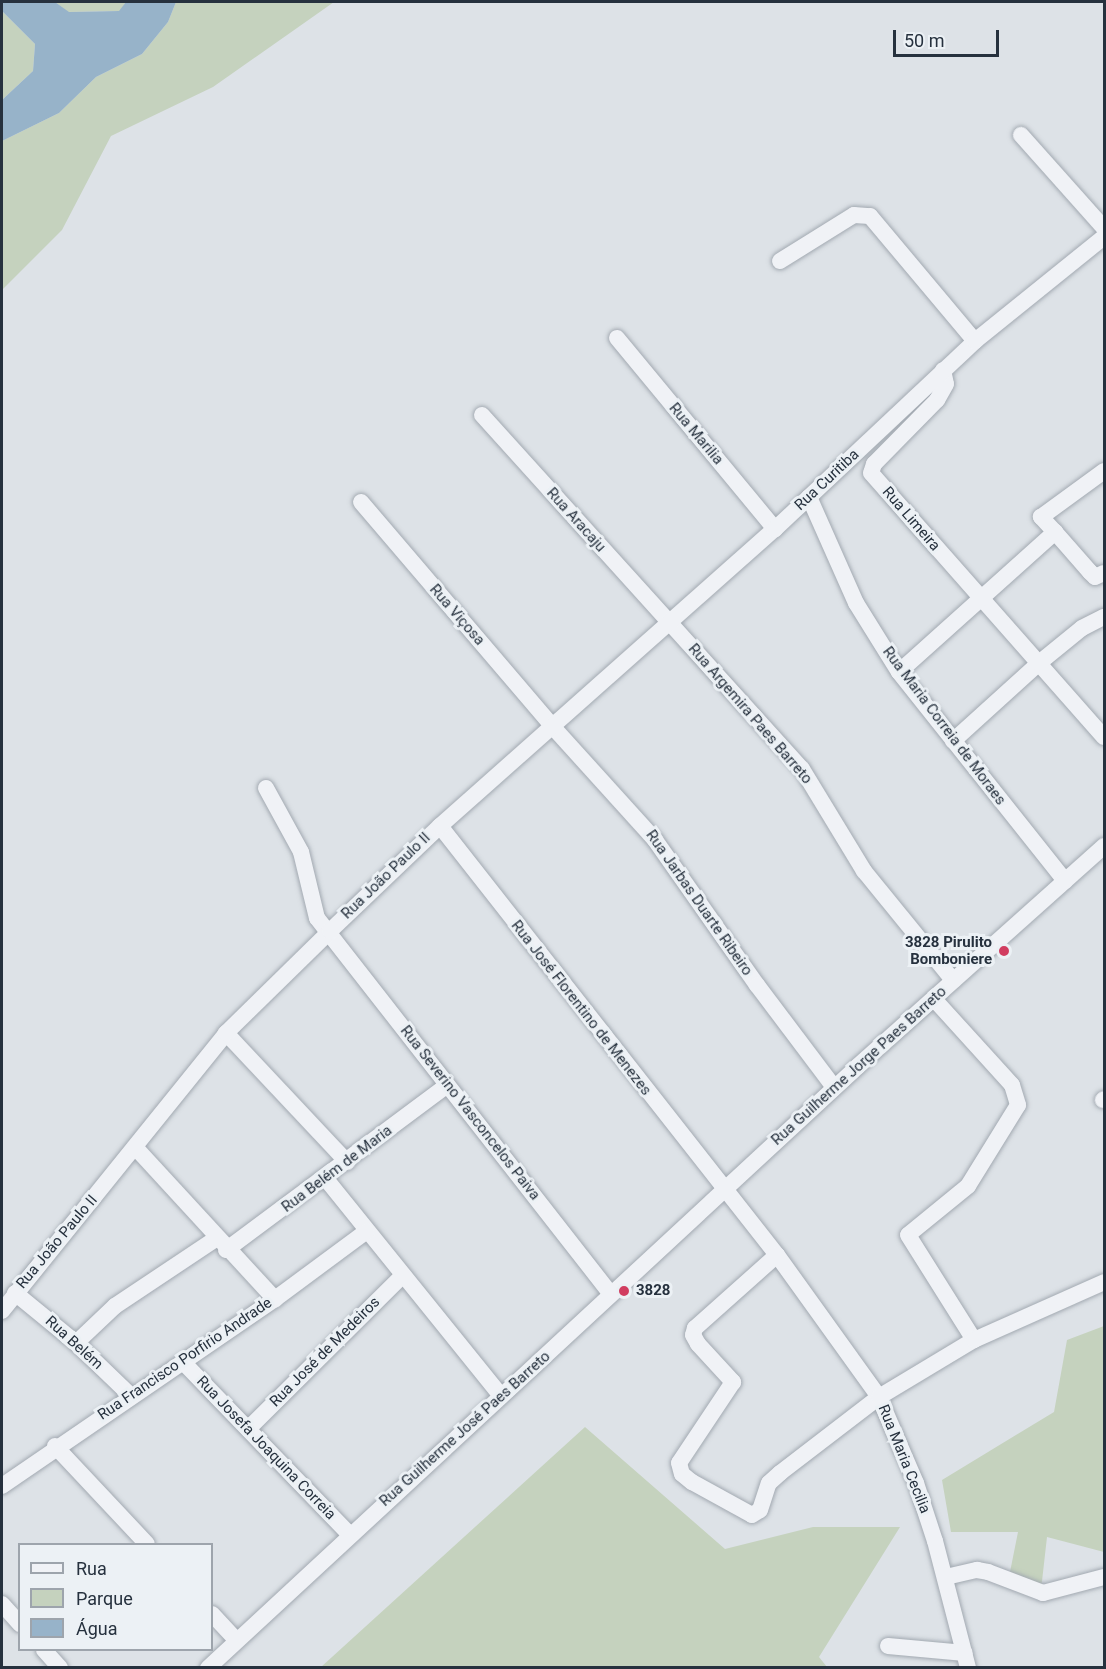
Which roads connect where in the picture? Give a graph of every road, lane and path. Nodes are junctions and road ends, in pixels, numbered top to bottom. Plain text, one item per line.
1 (1021, 135) dead end
2 (1104, 228) edge
3 (1104, 237) edge
4 (780, 261) dead end
5 (617, 338) dead end
6 (975, 341) junction
7 (943, 370) junction
8 (482, 415) dead end
9 (1104, 471) edge
10 (809, 496) junction
11 (362, 502) dead end
12 (775, 529) junction
13 (1055, 532) junction
14 (1097, 573) edge
15 (981, 598) junction
16 (1104, 617) edge
17 (670, 624) junction
18 (1039, 663) junction
19 (899, 672) junction
20 (553, 727) junction
21 (1104, 737) edge
22 (953, 741) junction
23 (266, 788) dead end
24 (440, 826) junction
25 (1104, 846) edge
26 (1065, 881) junction
27 (330, 931) junction
28 (953, 980) junction
29 (934, 999) junction
30 (226, 1033) junction
31 (447, 1086) junction
32 (834, 1087) junction
33 (135, 1147) junction
34 (347, 1162) junction
35 (326, 1179) junction
36 (722, 1190) junction
37 (367, 1231) junction
38 (222, 1244) junction
39 (777, 1255) junction
40 (402, 1276) junction
41 (1104, 1282) edge
42 (15, 1293) junction
43 (611, 1294) junction
44 (275, 1299) junction
45 (2, 1311) edge
46 (974, 1340) junction
47 (76, 1343) junction
48 (183, 1362) junction
49 (130, 1395) junction
50 (501, 1396) junction
51 (879, 1397) junction
52 (248, 1429) junction
53 (55, 1446) junction
54 (2, 1486) edge
55 (349, 1534) junction
56 (145, 1543) edge
57 (946, 1577) junction
58 (1104, 1577) edge
59 (2, 1604) edge
60 (213, 1615) edge
61 (18, 1622) edge
62 (236, 1640) junction
63 (888, 1646) dead end
64 (45, 1651) edge
65 (966, 1660) edge
66 (60, 1668) edge
67 (208, 1668) edge

1 - 2 street
3 - 6 street, Rua Curitiba
4 - 6 street
5 - 12 street, Rua Marilia
6 - 7 street, Rua Curitiba
7 - 10 street, Rua Curitiba
7 - 15 street, Rua Limeira
8 - 17 street, Rua Aracaju
9 - 13 street
10 - 12 street, Rua Curitiba
10 - 19 street, Rua Maria Correia de Moraes
11 - 20 street, Rua Viçosa
12 - 17 street, Rua Curitiba
13 - 14 street
13 - 15 street
15 - 18 street, Rua Limeira
15 - 19 street
16 - 18 street
17 - 20 street, Rua Curitiba
17 - 28 street, Rua Argemira Paes Barreto
18 - 21 street, Rua Limeira
18 - 22 street
19 - 22 street, Rua Maria Correia de Moraes
20 - 24 street, Rua João Paulo II
20 - 32 street, Rua Jarbas Duarte Ribeiro
22 - 26 street, Rua Maria Correia de Moraes
23 - 27 street, Rua Severino Vasconcelos Paiva
24 - 27 street, Rua João Paulo II
24 - 36 street, Rua José Florentino de Menezes
25 - 26 street, Rua Guilherme Jorge Paes Barreto
26 - 28 street, Rua Guilherme Jorge Paes Barreto
27 - 30 street, Rua João Paulo II
27 - 31 street, Rua Severino Vasconcelos Paiva
28 - 29 street, Rua Guilherme Jorge Paes Barreto
29 - 32 street, Rua Guilherme Jorge Paes Barreto
29 - 46 street
30 - 33 street, Rua João Paulo II
30 - 34 street
31 - 34 street, Rua Belém de Maria
31 - 43 street, Rua Severino Vasconcelos Paiva
32 - 36 street, Rua Guilherme Jorge Paes Barreto
33 - 38 street
33 - 42 street, Rua João Paulo II
34 - 35 street, Rua Belém de Maria
35 - 37 street
35 - 38 street, Rua Belém de Maria
36 - 39 street, Rua Maria Cecilia
36 - 43 street, Rua Guilherme José Paes Barreto
37 - 40 street
37 - 44 street, Rua Francisco Porfirio Andrade
38 - 44 street
38 - 47 street, Rua Belém de Maria
39 - 51 street, Rua Maria Cecilia
39 - 51 street
40 - 50 street
40 - 52 street, Rua José de Medeiros
41 - 46 street
42 - 45 street, Rua João Paulo II
42 - 47 street, Rua Belém
43 - 50 street, Rua Guilherme José Paes Barreto
44 - 48 street, Rua Francisco Porfirio Andrade
46 - 51 street
47 - 49 street, Rua Belém
48 - 49 street, Rua Francisco Porfirio Andrade
48 - 52 street, Rua Josefa Joaquina Correia
49 - 53 street, Rua Francisco Porfirio Andrade
50 - 55 street, Rua Guilherme José Paes Barreto
51 - 57 street, Rua Maria Cecilia
52 - 55 street, Rua Josefa Joaquina Correia
53 - 54 street, Rua Francisco Porfirio Andrade
53 - 56 street
55 - 62 street, Rua Guilherme José Paes Barreto
57 - 58 street
57 - 65 street, Rua Maria Cecilia
59 - 61 street
60 - 62 street
62 - 67 street, Rua Guilherme José Paes Barreto
63 - 65 street
64 - 66 street

